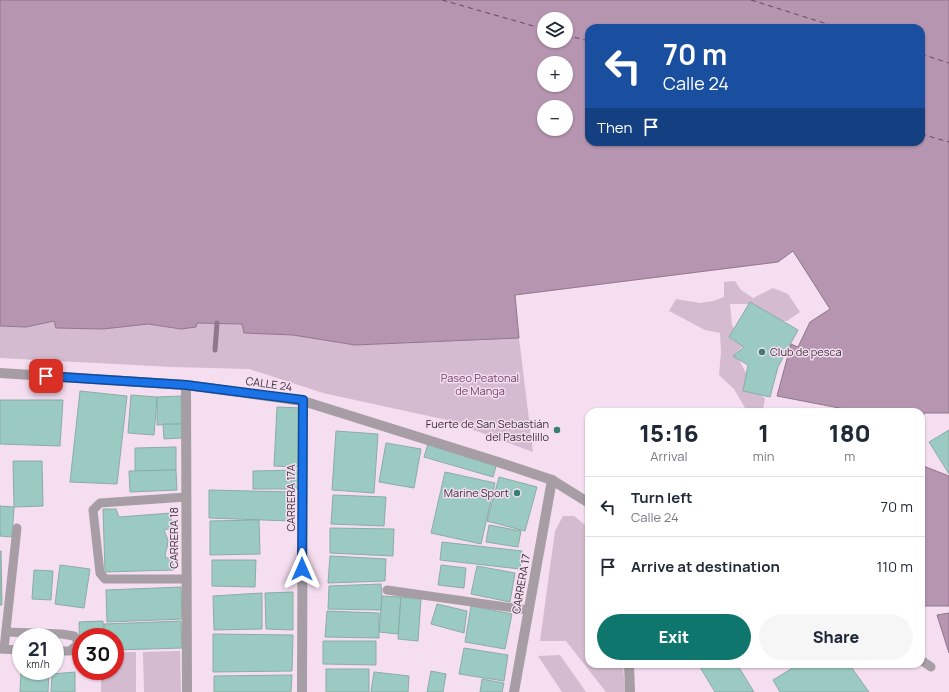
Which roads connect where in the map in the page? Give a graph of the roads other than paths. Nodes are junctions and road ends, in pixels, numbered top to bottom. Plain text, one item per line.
1 (0, 373) edge
2 (186, 385) junction
3 (303, 400) junction
4 (552, 480) junction
5 (186, 497) junction
6 (585, 501) edge
7 (17, 528) dead end
8 (187, 579) junction
9 (387, 590) dead end
10 (528, 610) junction
11 (6, 632) junction
12 (12, 632) edge
13 (64, 634) edge
14 (2, 649) edge
15 (12, 650) edge
16 (64, 651) edge
17 (925, 663) edge
18 (629, 668) edge
19 (931, 668) dead end
20 (187, 692) edge
21 (302, 692) edge
22 (514, 692) edge
23 (630, 692) edge

1 - 2 street, CALLE 24
2 - 3 street, CALLE 24
2 - 5 street, CARRERA 18
3 - 4 street, CALLE 24
3 - 21 street, CARRERA 17A
4 - 6 street, CALLE 24
4 - 10 street, CARRERA 17
5 - 8 street, CARRERA 18
5 - 8 lane
7 - 11 lane
8 - 20 street, CARRERA 18
9 - 10 lane
10 - 22 street, CARRERA 17
11 - 12 lane
11 - 14 lane
13 - 16 lane
14 - 15 lane
17 - 19 lane
18 - 23 street

